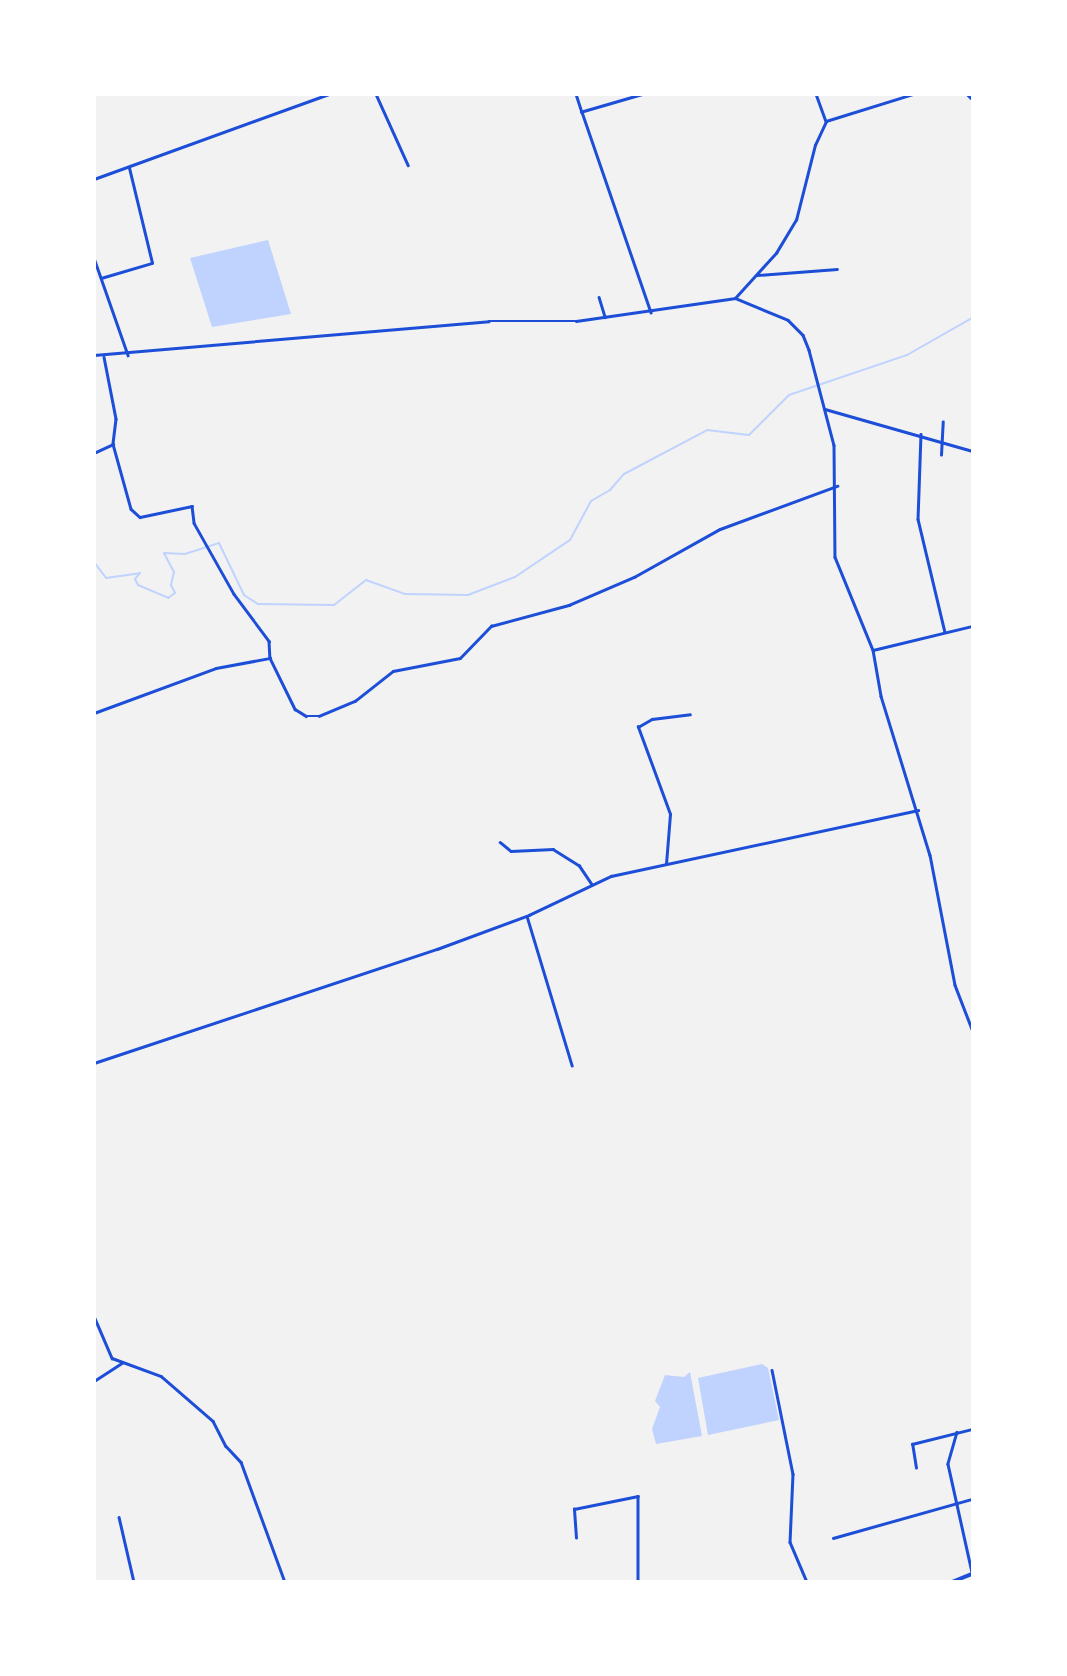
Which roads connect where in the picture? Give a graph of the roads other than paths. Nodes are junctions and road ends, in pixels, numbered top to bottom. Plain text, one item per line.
1 (329, 94) edge
2 (376, 94) edge
3 (576, 94) edge
4 (644, 94) edge
5 (816, 94) edge
6 (913, 94) edge
7 (967, 94) edge
8 (972, 99) edge
9 (582, 112) junction
10 (826, 121) junction
11 (408, 165) dead end
12 (129, 167) junction
13 (94, 179) edge
14 (94, 258) edge
15 (837, 269) dead end
16 (757, 275) junction
17 (102, 278) junction
18 (599, 297) dead end
19 (735, 298) junction
20 (651, 312) junction
21 (604, 317) junction
22 (94, 355) edge
23 (128, 355) junction
24 (104, 357) junction
25 (825, 409) junction
26 (943, 422) dead end
27 (921, 433) junction
28 (941, 440) junction
29 (113, 444) junction
30 (972, 451) edge
31 (94, 453) edge
32 (941, 455) dead end
33 (837, 486) junction
34 (972, 626) edge
35 (945, 632) junction
36 (873, 650) junction
37 (270, 658) junction
38 (94, 713) edge
39 (690, 714) dead end
40 (918, 810) junction
41 (500, 842) dead end
42 (666, 864) junction
43 (591, 883) junction
44 (527, 916) junction
45 (972, 1028) edge
46 (94, 1063) edge
47 (572, 1065) dead end
48 (94, 1316) edge
49 (122, 1363) junction
50 (772, 1370) dead end
51 (94, 1381) edge
52 (972, 1429) edge
53 (957, 1432) junction
54 (916, 1468) dead end
55 (972, 1499) edge
56 (955, 1503) junction
57 (120, 1517) dead end
58 (576, 1538) dead end
59 (834, 1538) dead end
60 (972, 1573) edge
61 (134, 1581) edge
62 (285, 1581) edge
63 (638, 1581) edge
64 (807, 1581) edge
65 (952, 1581) edge

1 - 12 street
2 - 11 street
3 - 9 street
4 - 9 street
5 - 10 street
6 - 10 street
7 - 8 street
9 - 20 street
10 - 16 street
12 - 13 street
12 - 17 street
14 - 17 street
15 - 16 street
16 - 19 street
17 - 23 street
18 - 21 street
19 - 20 street
19 - 25 street
20 - 21 street
21 - 23 street
22 - 24 street
23 - 24 street
24 - 29 street
25 - 27 street
25 - 33 street
26 - 28 street
27 - 28 street
27 - 35 street
28 - 30 street
28 - 32 street
29 - 31 street
29 - 37 street
33 - 36 street
33 - 37 street
34 - 35 street
35 - 36 street
36 - 40 street
37 - 38 street
39 - 42 street
40 - 42 street
40 - 45 street
41 - 43 street
42 - 43 street
43 - 44 street
44 - 46 street
44 - 47 street
48 - 49 street
49 - 51 street
49 - 62 street
50 - 64 street
52 - 53 street
53 - 54 street
53 - 56 street
55 - 56 street
56 - 59 street
56 - 60 street
57 - 61 street
58 - 63 street
60 - 65 street

